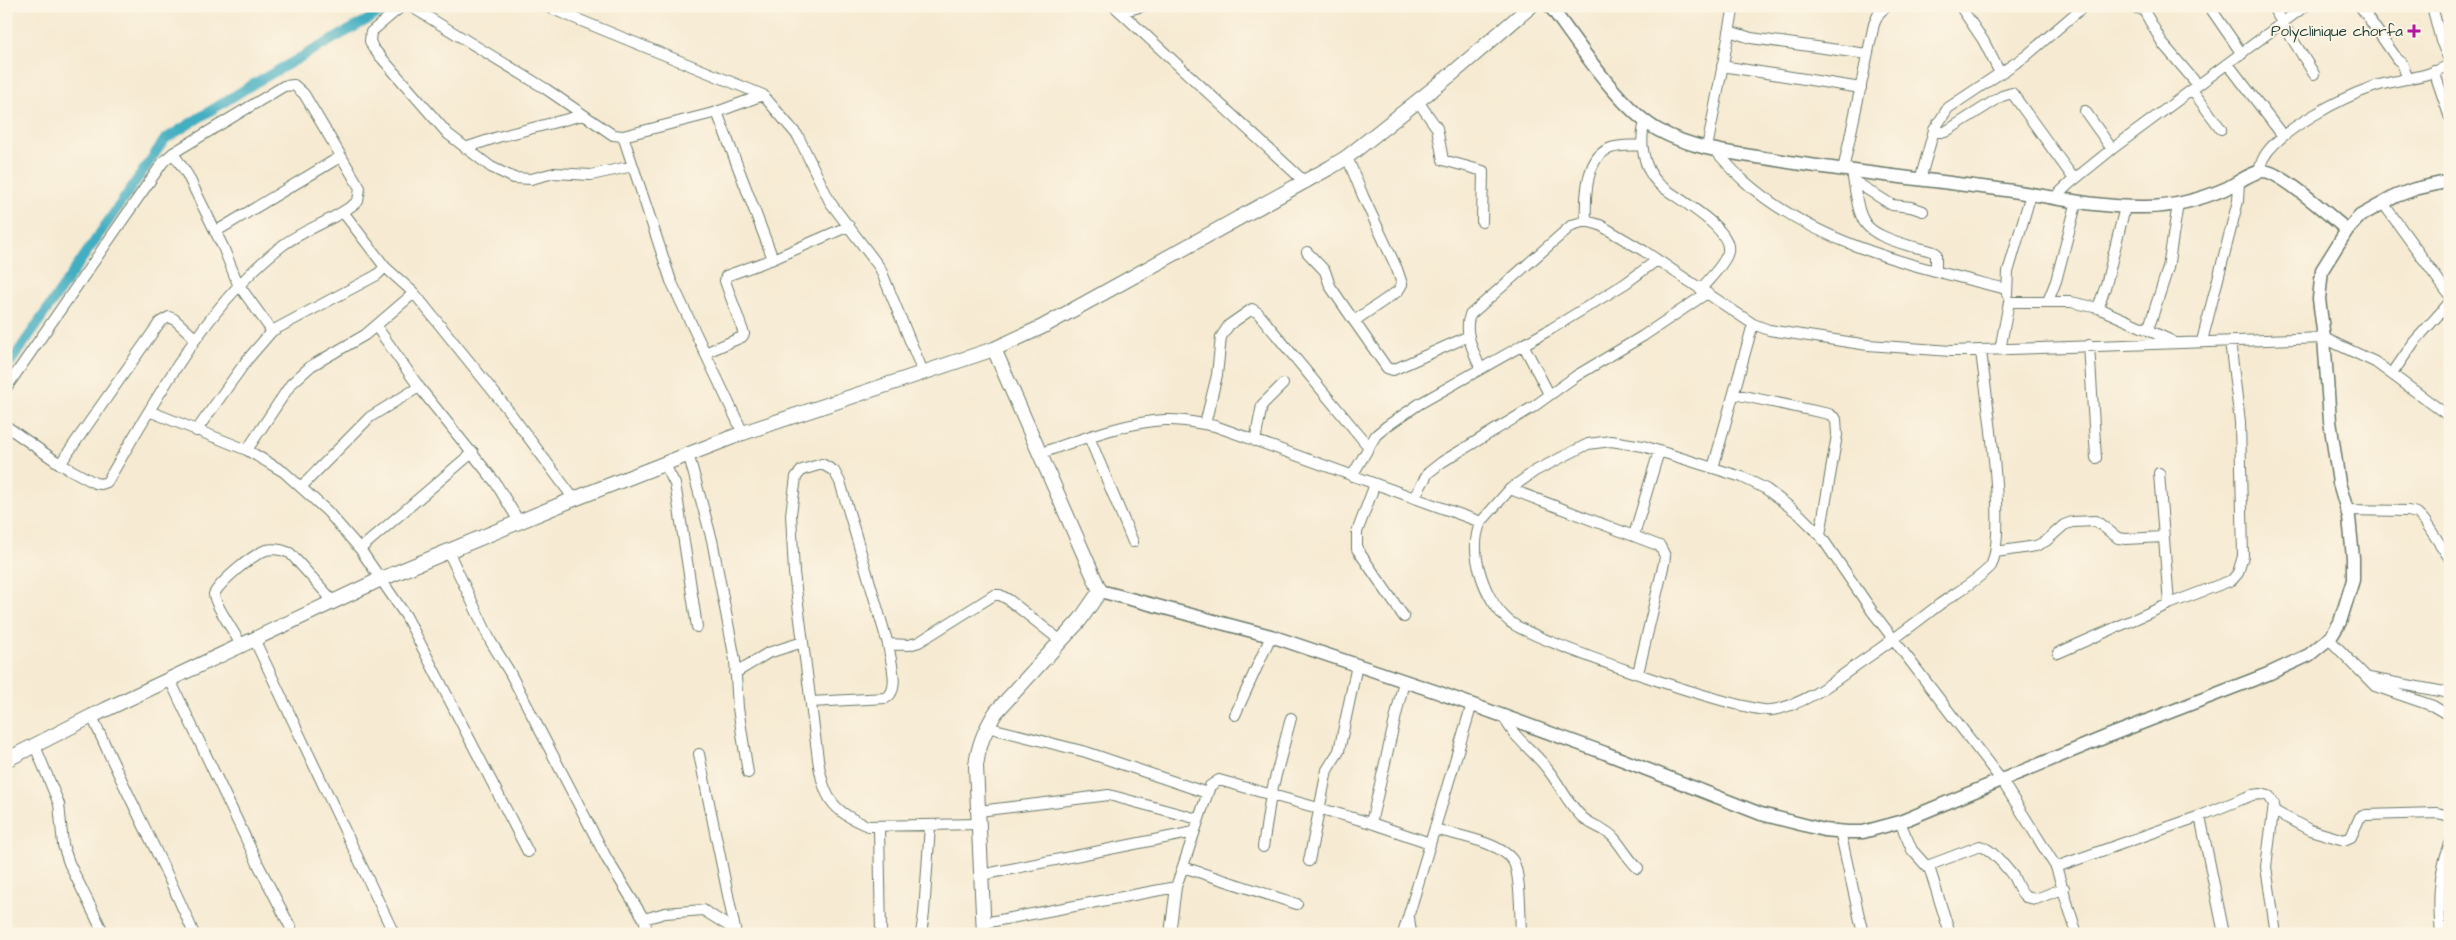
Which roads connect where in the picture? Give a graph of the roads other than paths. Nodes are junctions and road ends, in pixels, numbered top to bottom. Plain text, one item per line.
1 (402, 6) edge
2 (410, 6) edge
3 (545, 6) edge
4 (1143, 6) edge
5 (1531, 6) edge
6 (1550, 6) edge
7 (1734, 6) edge
8 (1960, 6) edge
9 (2084, 6) edge
10 (2124, 6) edge
11 (2209, 6) edge
12 (2272, 6) edge
13 (2305, 6) edge
14 (2360, 6) edge
15 (2432, 6) edge
16 (1118, 9) edge
17 (1882, 9) edge
18 (2283, 23) junction
19 (1729, 31) junction
20 (1867, 54) junction
21 (2242, 54) junction
22 (2450, 63) edge
23 (2228, 64) junction
24 (1722, 66) junction
25 (2434, 71) junction
26 (2000, 73) junction
27 (2314, 74) dead end
28 (2408, 79) junction
29 (1861, 88) junction
30 (2195, 88) junction
31 (763, 95) junction
32 (1417, 100) junction
33 (2084, 110) dead end
34 (716, 112) junction
35 (583, 115) junction
36 (2450, 118) edge
37 (1645, 122) junction
38 (2221, 129) dead end
39 (1934, 130) junction
40 (623, 136) junction
41 (2283, 136) junction
42 (1642, 145) junction
43 (465, 148) junction
44 (1711, 149) junction
45 (2112, 149) junction
46 (174, 153) junction
47 (340, 157) junction
48 (1347, 157) junction
49 (633, 166) junction
50 (2260, 172) junction
51 (1850, 175) junction
52 (2074, 179) junction
53 (1920, 180) junction
54 (2450, 181) edge
55 (2239, 182) junction
56 (1306, 183) junction
57 (2031, 194) junction
58 (2055, 197) junction
59 (2077, 201) junction
60 (2382, 203) junction
61 (2178, 204) junction
62 (2125, 207) junction
63 (1923, 211) dead end
64 (343, 212) junction
65 (1586, 221) junction
66 (1482, 222) dead end
67 (849, 226) junction
68 (2346, 230) junction
69 (215, 232) junction
70 (1308, 252) dead end
71 (773, 259) junction
72 (1657, 260) junction
73 (385, 267) junction
74 (1936, 271) junction
75 (238, 284) junction
76 (2006, 289) junction
77 (1704, 291) junction
78 (414, 292) junction
79 (2450, 296) edge
80 (2048, 301) junction
81 (2008, 302) junction
82 (2450, 302) edge
83 (2098, 308) junction
84 (1354, 321) junction
85 (1754, 324) junction
86 (376, 326) junction
87 (2148, 330) junction
88 (272, 332) junction
89 (1469, 336) junction
90 (2324, 338) junction
91 (196, 339) junction
92 (2175, 342) junction
93 (2202, 342) junction
94 (2230, 342) junction
95 (1523, 344) junction
96 (2089, 345) junction
97 (994, 349) junction
98 (2000, 350) junction
99 (1981, 351) junction
100 (705, 353) junction
101 (1480, 368) junction
102 (923, 372) junction
103 (2392, 374) junction
104 (1283, 384) dead end
105 (419, 387) junction
106 (6, 388) edge
107 (1549, 394) junction
108 (1734, 394) junction
109 (149, 411) junction
110 (2450, 417) edge
111 (1205, 424) junction
112 (6, 426) edge
113 (196, 431) junction
114 (743, 433) junction
115 (1088, 437) junction
116 (1255, 441) junction
117 (1368, 446) junction
118 (247, 450) junction
119 (1659, 451) junction
120 (473, 452) junction
121 (688, 453) junction
122 (1038, 454) junction
123 (2096, 458) dead end
124 (664, 463) junction
125 (60, 464) junction
126 (1714, 468) junction
127 (2159, 473) dead end
128 (1352, 476) junction
129 (1375, 484) junction
130 (302, 486) junction
131 (1510, 489) junction
132 (1414, 498) junction
133 (574, 499) junction
134 (2346, 510) junction
135 (1481, 522) junction
136 (520, 523) junction
137 (1634, 535) junction
138 (1820, 535) junction
139 (2163, 536) junction
140 (1133, 542) dead end
141 (360, 549) junction
142 (1996, 552) junction
143 (449, 553) junction
144 (2450, 560) edge
145 (380, 580) junction
146 (1100, 591) junction
147 (334, 602) junction
148 (2169, 604) junction
149 (1404, 617) dead end
150 (697, 627) dead end
151 (1270, 636) junction
152 (1894, 639) junction
153 (2329, 639) junction
154 (255, 641) junction
155 (1061, 641) junction
156 (802, 642) junction
157 (888, 644) junction
158 (242, 647) junction
159 (2058, 653) dead end
160 (1357, 666) junction
161 (735, 673) junction
162 (1638, 673) junction
163 (2369, 678) junction
164 (170, 680) junction
165 (1404, 682) junction
166 (2450, 693) edge
167 (811, 702) junction
168 (1472, 704) junction
169 (1235, 715) dead end
170 (92, 716) junction
171 (1504, 716) junction
172 (2450, 716) edge
173 (1291, 718) dead end
174 (986, 727) junction
175 (35, 746) junction
176 (699, 754) dead end
177 (6, 760) edge
178 (748, 773) dead end
179 (2002, 781) junction
180 (1207, 793) junction
181 (1271, 794) junction
182 (1319, 809) junction
183 (2274, 811) junction
184 (2200, 816) junction
185 (2450, 816) edge
186 (979, 818) junction
187 (1198, 819) junction
188 (1900, 822) junction
189 (1371, 823) junction
190 (930, 826) junction
191 (879, 828) junction
192 (1435, 829) junction
193 (1840, 831) junction
194 (1194, 832) junction
195 (1430, 843) junction
196 (2450, 844) edge
197 (1263, 847) dead end
198 (528, 852) dead end
199 (1309, 860) dead end
200 (1927, 866) junction
201 (1183, 867) junction
202 (2056, 867) junction
203 (1638, 868) dead end
204 (981, 875) junction
205 (1176, 887) junction
206 (2064, 888) junction
207 (1297, 904) dead end
208 (1409, 914) junction
209 (644, 919) junction
210 (984, 928) edge
211 (735, 932) edge
212 (104, 934) edge
213 (194, 934) edge
214 (294, 934) edge
215 (394, 934) edge
216 (648, 934) edge
217 (881, 934) edge
218 (921, 934) edge
219 (1170, 934) edge
220 (1403, 934) edge
221 (1411, 934) edge
222 (1521, 934) edge
223 (1863, 934) edge
224 (1950, 934) edge
225 (2077, 934) edge
226 (2224, 934) edge
227 (2276, 934) edge
228 (2441, 934) edge

1 - 43 street
2 - 35 street
3 - 31 street
4 - 16 street
5 - 32 main road
6 - 37 street
7 - 19 street
8 - 26 street
9 - 26 street
10 - 30 street
11 - 21 street
12 - 18 street
13 - 18 street
14 - 28 street
15 - 22 street
16 - 56 street
17 - 20 street
18 - 21 street
18 - 27 street
19 - 20 street
19 - 24 street
20 - 29 street
21 - 23 street
22 - 25 street
23 - 30 street
23 - 41 street
24 - 29 street
24 - 44 street
25 - 28 street
25 - 36 street
26 - 39 street
28 - 41 street
29 - 51 street
30 - 38 street
30 - 45 street
31 - 34 street
31 - 67 street
32 - 48 main road
32 - 66 street
33 - 45 street
34 - 40 street
34 - 71 street
35 - 40 street
35 - 43 street
37 - 42 street
37 - 44 street
39 - 52 street
39 - 53 street
40 - 49 street
41 - 50 street
42 - 65 street
42 - 77 street
43 - 49 street
44 - 51 street
44 - 74 street
45 - 52 street
46 - 47 street
46 - 69 street
46 - 106 street
47 - 64 street
47 - 69 street
48 - 56 main road
48 - 84 street
49 - 100 street
50 - 55 street
50 - 68 street
51 - 53 street
51 - 63 street
51 - 74 street
52 - 58 street
53 - 57 street
54 - 60 street
55 - 61 street
55 - 93 street
56 - 97 main road
57 - 58 street
57 - 76 street
58 - 59 street
59 - 62 street
59 - 80 street
60 - 68 street
60 - 79 street
61 - 62 street
61 - 87 street
62 - 83 street
64 - 73 street
64 - 75 street
65 - 72 street
65 - 89 street
67 - 71 street
67 - 102 street
68 - 90 street
69 - 75 street
70 - 84 street
71 - 100 street
72 - 77 street
72 - 95 street
73 - 78 street
73 - 88 street
74 - 76 street
75 - 88 street
75 - 91 street
76 - 81 street
77 - 85 street
77 - 107 street
78 - 86 street
78 - 133 street
80 - 81 street
80 - 83 street
81 - 98 street
82 - 103 street
83 - 87 street
84 - 89 street
85 - 99 street
85 - 108 street
86 - 105 street
86 - 118 street
87 - 92 street
88 - 113 street
89 - 101 street
90 - 94 street
90 - 103 street
90 - 134 street
91 - 109 street
91 - 125 street
92 - 93 street
92 - 96 street
93 - 94 street
94 - 148 street
95 - 101 street
95 - 107 street
96 - 98 street
96 - 123 street
97 - 102 main road
97 - 122 main road
98 - 99 street
99 - 142 street
100 - 114 street
101 - 117 street
102 - 114 main road
103 - 110 street
104 - 116 street
105 - 120 street
105 - 130 street
107 - 132 street
108 - 126 street
108 - 138 street
109 - 113 street
109 - 125 street
111 - 115 street
111 - 116 street
111 - 117 street
112 - 125 street
113 - 118 street
114 - 121 main road
115 - 122 street
115 - 140 street
116 - 128 street
117 - 128 street
118 - 130 street
119 - 126 street
119 - 131 street
119 - 137 street
120 - 136 street
120 - 141 street
121 - 124 main road
121 - 161 street
122 - 146 main road
124 - 133 main road
124 - 150 street
126 - 138 street
127 - 139 street
128 - 129 street
129 - 132 street
129 - 149 street
130 - 141 street
131 - 135 street
131 - 137 street
132 - 135 street
133 - 136 main road
134 - 144 street
134 - 153 street
135 - 162 street
136 - 143 main road
137 - 162 street
138 - 152 street
139 - 142 street
139 - 148 street
141 - 145 street
142 - 152 street
143 - 145 main road
143 - 209 street
145 - 147 main road
145 - 198 street
146 - 151 street
146 - 155 main road
147 - 154 main road
147 - 158 street
148 - 159 street
151 - 160 street
151 - 169 street
152 - 162 street
152 - 179 street
153 - 163 street
153 - 179 street
154 - 158 main road
154 - 215 street
155 - 157 street
155 - 174 main road
156 - 157 street
156 - 161 street
156 - 167 street
157 - 167 street
158 - 164 main road
160 - 165 street
160 - 182 street
161 - 178 street
163 - 166 street
163 - 172 street
164 - 170 main road
164 - 214 street
165 - 168 street
165 - 189 street
167 - 191 street
168 - 171 street
168 - 192 street
170 - 175 main road
170 - 213 street
171 - 193 street
171 - 203 street
173 - 181 street
174 - 180 street
174 - 186 main road
175 - 177 main road
175 - 212 street
176 - 211 street
179 - 188 street
179 - 202 street
180 - 181 street
180 - 187 street
181 - 182 street
181 - 197 street
182 - 189 street
182 - 199 street
183 - 184 street
183 - 185 street
183 - 227 street
184 - 202 street
184 - 226 street
186 - 187 street
186 - 190 street
186 - 204 main road
187 - 194 street
188 - 193 street
188 - 200 street
189 - 195 street
190 - 191 street
190 - 218 street
191 - 217 street
192 - 195 street
192 - 222 street
193 - 223 street
194 - 201 street
194 - 204 street
195 - 208 street
196 - 228 street
200 - 206 street
200 - 224 street
201 - 205 street
201 - 207 street
202 - 206 street
204 - 210 main road
205 - 210 street
205 - 219 street
206 - 225 street
208 - 220 street
208 - 221 street
209 - 211 street
209 - 216 street

